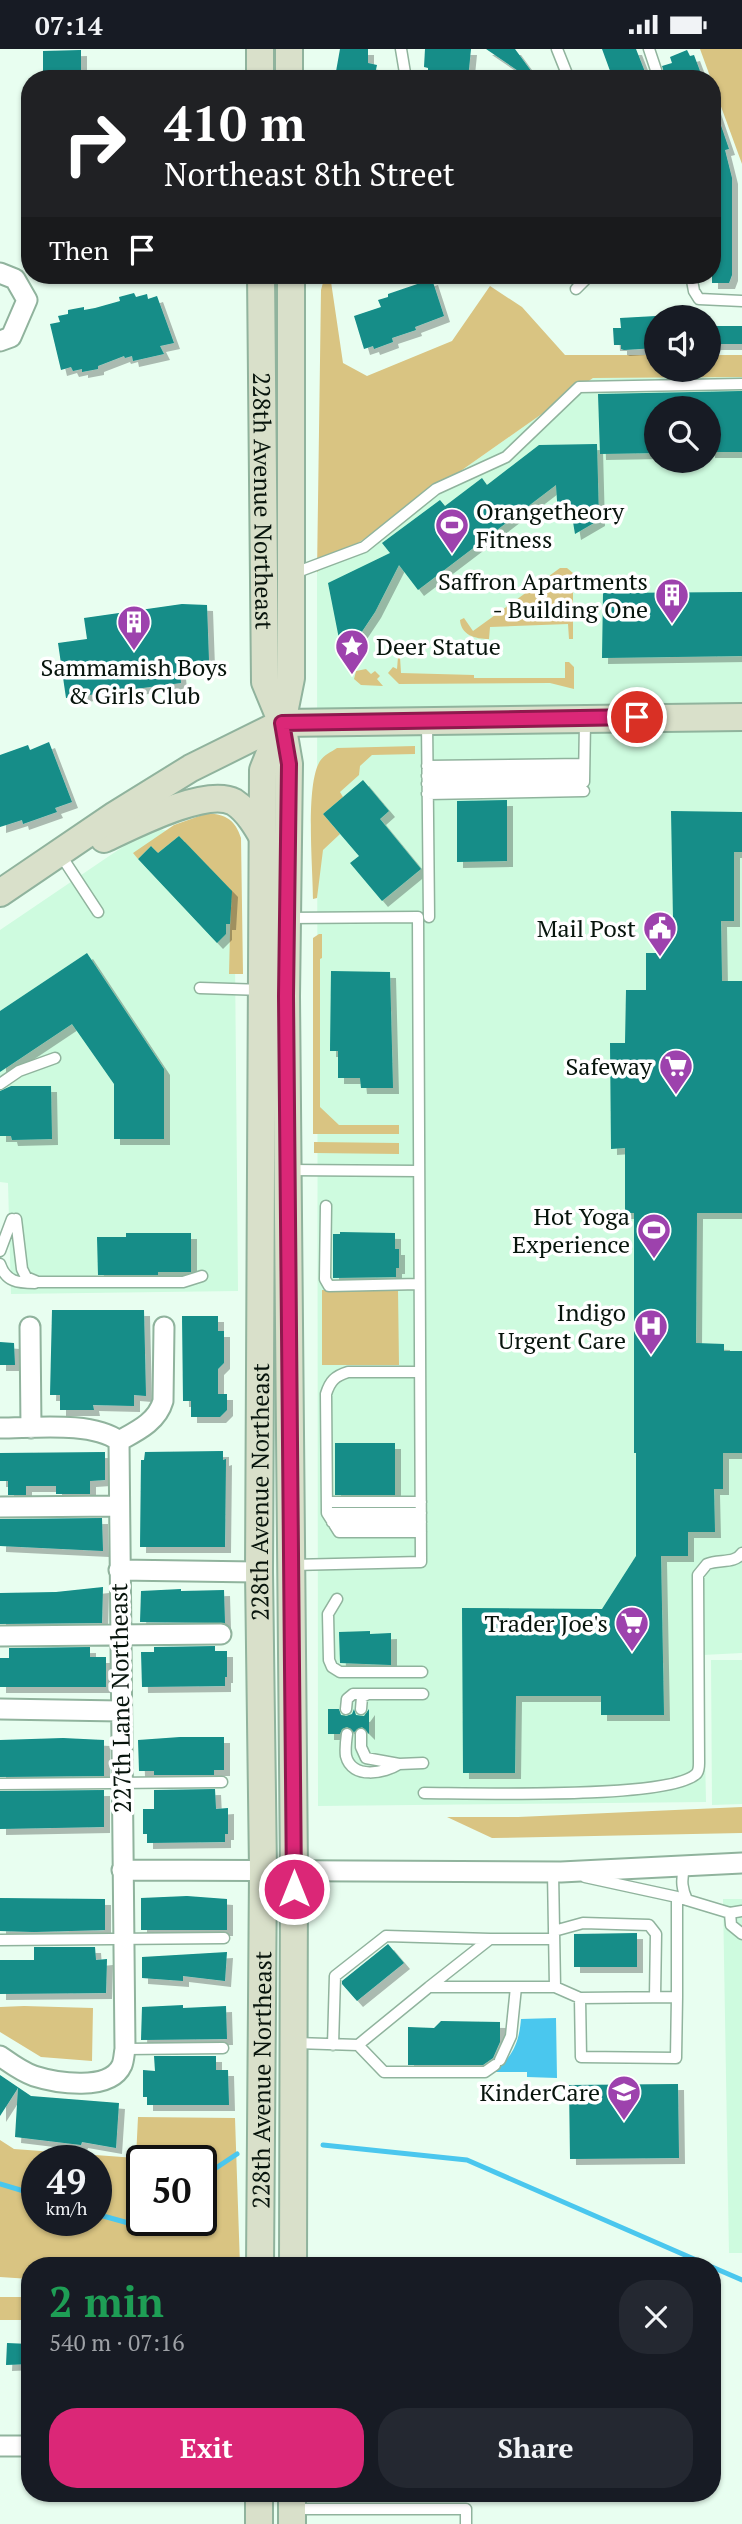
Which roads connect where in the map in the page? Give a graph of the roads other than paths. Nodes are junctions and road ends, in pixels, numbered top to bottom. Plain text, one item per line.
1 (260, 49) edge
2 (289, 49) edge
3 (401, 49) edge
4 (557, 49) edge
5 (649, 49) edge
6 (260, 70) edge
7 (289, 70) edge
8 (404, 70) edge
9 (565, 70) edge
10 (656, 70) edge
11 (16, 276) edge
12 (261, 284) edge
13 (291, 284) edge
14 (581, 284) edge
15 (693, 284) edge
16 (576, 289) dead end
17 (742, 301) edge
18 (0, 341) edge
19 (742, 384) edge
20 (290, 575) junction
21 (742, 717) edge
22 (585, 718) junction
23 (427, 720) junction
24 (282, 723) junction
25 (584, 778) junction
26 (427, 780) junction
27 (264, 841) junction
28 (61, 856) junction
29 (0, 893) edge
30 (97, 912) dead end
31 (429, 917) dead end
32 (287, 918) junction
33 (200, 988) dead end
34 (260, 990) junction
35 (55, 1058) dead end
36 (0, 1084) edge
37 (275, 1169) junction
38 (418, 1171) junction
39 (326, 1206) dead end
40 (0, 1251) edge
41 (0, 1264) edge
42 (202, 1276) dead end
43 (38, 1282) junction
44 (419, 1284) junction
45 (30, 1327) dead end
46 (164, 1327) dead end
47 (420, 1372) junction
48 (0, 1428) edge
49 (31, 1428) junction
50 (119, 1441) junction
51 (260, 1468) junction
52 (119, 1506) junction
53 (0, 1507) edge
54 (328, 1512) junction
55 (421, 1517) junction
56 (742, 1553) edge
57 (291, 1565) junction
58 (119, 1570) junction
59 (259, 1572) junction
60 (337, 1599) dead end
61 (221, 1634) dead end
62 (119, 1635) junction
63 (0, 1636) edge
64 (422, 1672) dead end
65 (423, 1694) dead end
66 (368, 1695) junction
67 (0, 1709) edge
68 (346, 1709) dead end
69 (361, 1709) dead end
70 (120, 1711) junction
71 (347, 1734) dead end
72 (361, 1734) dead end
73 (423, 1763) dead end
74 (400, 1764) junction
75 (222, 1782) dead end
76 (121, 1783) junction
77 (0, 1784) edge
78 (424, 1793) dead end
79 (742, 1863) edge
80 (690, 1865) junction
81 (122, 1870) junction
82 (263, 1870) junction
83 (294, 1871) junction
84 (557, 1872) junction
85 (677, 1897) junction
86 (687, 1900) junction
87 (742, 1911) edge
88 (730, 1913) junction
89 (742, 1934) edge
90 (554, 1935) junction
91 (223, 1938) dead end
92 (123, 1939) junction
93 (490, 1939) junction
94 (0, 1940) edge
95 (429, 1987) junction
96 (516, 1987) junction
97 (555, 1987) junction
98 (655, 1997) junction
99 (677, 1997) junction
100 (580, 1998) junction
101 (511, 2036) junction
102 (293, 2043) junction
103 (333, 2045) junction
104 (358, 2045) junction
105 (223, 2048) dead end
106 (500, 2048) dead end
107 (125, 2049) junction
108 (0, 2056) edge
109 (478, 2065) dead end
110 (464, 2072) junction
111 (260, 2257) edge
112 (293, 2257) edge
113 (0, 2446) edge
114 (21, 2446) edge
115 (259, 2502) edge
116 (292, 2509) edge
117 (259, 2524) edge
118 (466, 2524) edge

1 - 6 main road
2 - 7 main road
3 - 8 lane
4 - 9 lane
5 - 10 lane
11 - 18 street
12 - 24 main road, 228th Avenue Northeast
13 - 20 main road, 228th Avenue Northeast
14 - 16 lane
15 - 17 lane
19 - 20 lane
20 - 24 main road, 228th Avenue Northeast
21 - 22 main road
22 - 23 main road
22 - 25 lane
23 - 24 main road
23 - 26 lane
24 - 27 main road, 228th Avenue Northeast
24 - 28 main road
24 - 32 main road, 228th Avenue Northeast
25 - 26 lane
25 - 26 lane
26 - 31 lane
27 - 28 main road
27 - 34 main road, 228th Avenue Northeast
28 - 29 main road
28 - 30 lane
32 - 37 main road, 228th Avenue Northeast
32 - 38 lane
33 - 34 lane
34 - 37 main road, 228th Avenue Northeast
35 - 36 lane
37 - 38 lane
37 - 51 main road, 228th Avenue Northeast
37 - 57 main road, 228th Avenue Northeast
38 - 44 lane
39 - 44 lane
40 - 43 lane
41 - 43 lane
42 - 43 lane
44 - 47 lane
45 - 49 street
46 - 50 street
47 - 54 lane
47 - 55 lane
48 - 49 street
49 - 50 street
50 - 52 street, 227th Lane Northeast
51 - 57 main road
51 - 59 main road, 228th Avenue Northeast
52 - 53 street
52 - 58 street, 227th Lane Northeast
54 - 55 lane
54 - 55 lane
55 - 57 lane
56 - 78 lane
57 - 83 main road, 228th Avenue Northeast
58 - 59 street
58 - 62 street, 227th Lane Northeast
59 - 82 main road, 228th Avenue Northeast
60 - 64 lane
61 - 62 street
62 - 63 street
62 - 70 street, 227th Lane Northeast
65 - 66 lane
66 - 68 lane
66 - 69 lane
67 - 70 street
70 - 76 street, 227th Lane Northeast
71 - 74 lane
72 - 74 lane
73 - 74 lane
75 - 76 lane
76 - 77 lane
76 - 81 street, 227th Lane Northeast
79 - 80 street
80 - 84 street
80 - 86 lane
81 - 82 street
81 - 92 street, 227th Lane Northeast
82 - 83 street
82 - 111 main road, 228th Avenue Northeast
83 - 84 street
83 - 102 main road, 228th Avenue Northeast
84 - 85 lane
84 - 90 lane
85 - 86 lane
85 - 99 lane
86 - 88 lane
87 - 88 lane
88 - 89 lane
90 - 93 lane
90 - 97 lane
90 - 98 lane
91 - 92 lane
92 - 94 lane
92 - 107 street, 227th Lane Northeast
93 - 95 lane
93 - 103 lane
95 - 96 lane
95 - 104 lane
96 - 97 lane
96 - 101 lane
97 - 100 lane
98 - 99 lane
98 - 100 lane
99 - 100 lane
101 - 106 lane
101 - 110 lane
102 - 103 lane
102 - 112 main road, 228th Avenue Northeast
103 - 104 lane
104 - 110 lane
105 - 107 lane
107 - 108 street
109 - 110 lane
113 - 114 street
115 - 117 main road
116 - 118 lane

